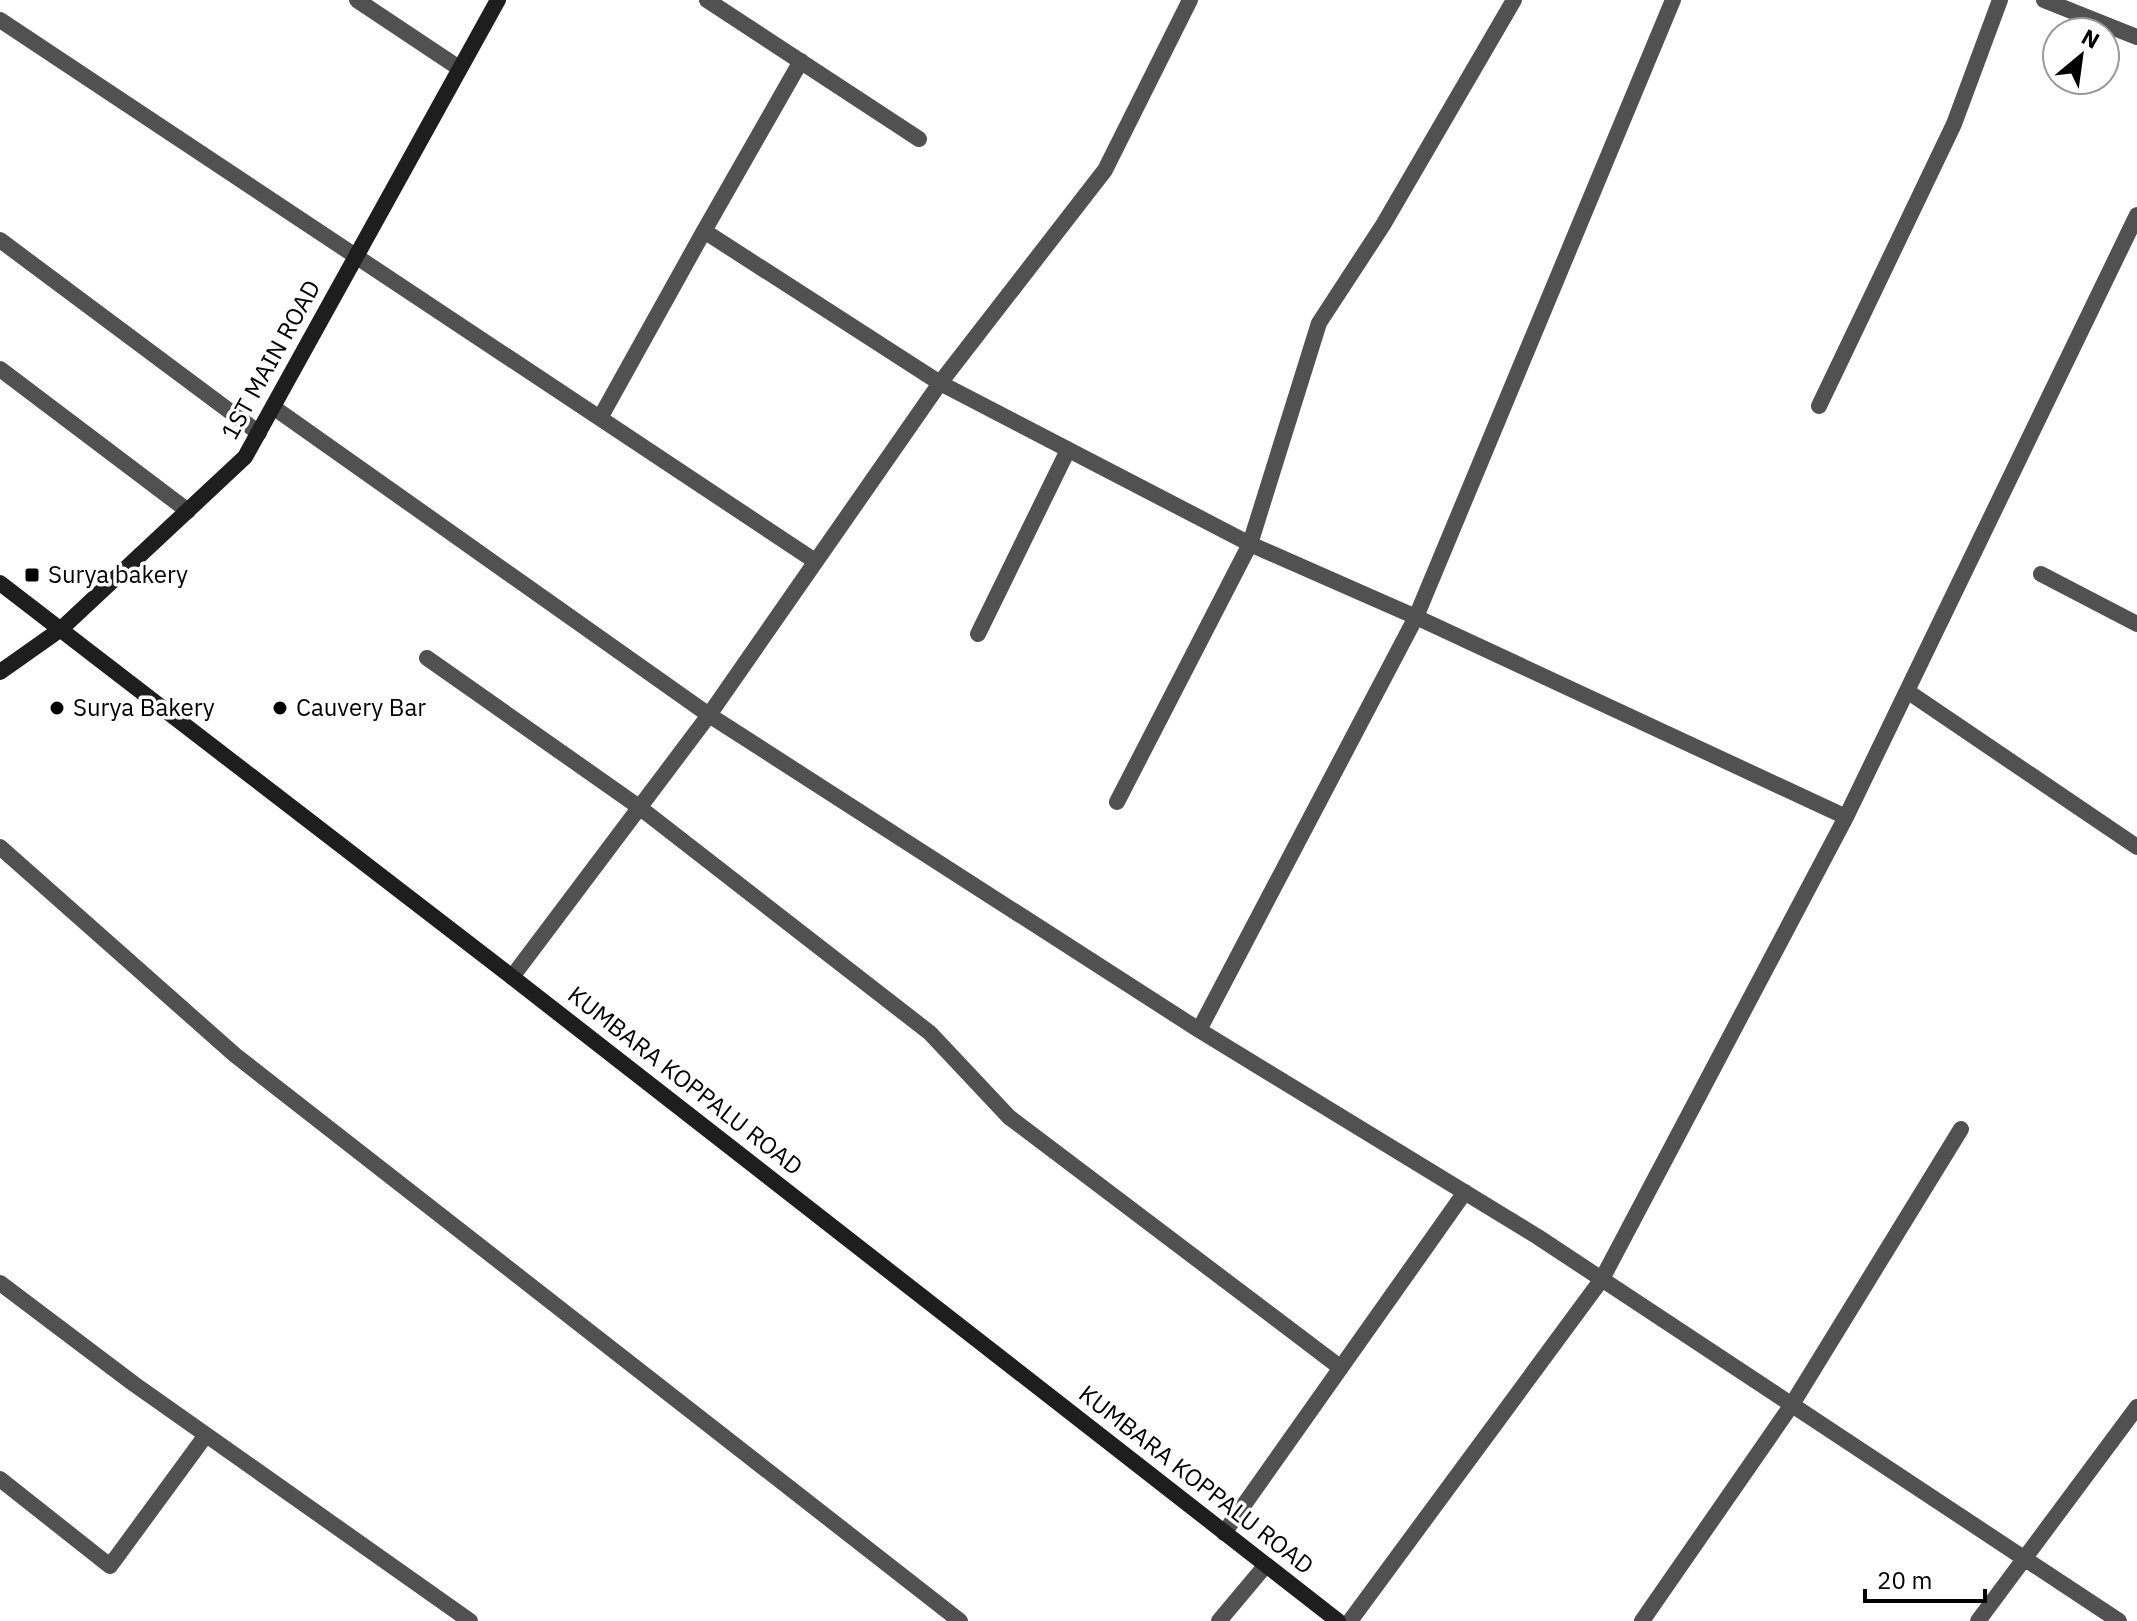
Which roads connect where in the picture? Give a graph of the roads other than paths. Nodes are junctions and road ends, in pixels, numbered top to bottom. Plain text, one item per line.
1 (357, 0) edge
2 (498, 0) edge
3 (707, 0) edge
4 (1190, 0) edge
5 (1514, 0) edge
6 (1673, 0) edge
7 (2000, 0) edge
8 (2044, 0) edge
9 (0, 20) edge
10 (2137, 37) edge
11 (801, 61) junction
12 (459, 68) junction
13 (919, 139) dead end
14 (2137, 215) edge
15 (704, 231) junction
16 (0, 240) edge
17 (356, 257) junction
18 (0, 369) edge
19 (940, 383) junction
20 (1819, 406) dead end
21 (273, 407) junction
22 (600, 418) junction
23 (259, 433) junction
24 (1068, 450) junction
25 (188, 511) junction
26 (1250, 544) junction
27 (815, 561) junction
28 (2041, 574) dead end
29 (0, 583) edge
30 (1416, 617) junction
31 (2137, 624) edge
32 (61, 629) junction
33 (978, 634) dead end
34 (427, 658) dead end
35 (0, 672) edge
36 (1907, 691) junction
37 (709, 715) junction
38 (1117, 802) dead end
39 (639, 807) junction
40 (1846, 817) junction
41 (0, 847) edge
42 (2137, 847) edge
43 (512, 977) junction
44 (1199, 1030) junction
45 (1961, 1129) dead end
46 (1465, 1192) junction
47 (1602, 1279) junction
48 (0, 1283) edge
49 (1341, 1368) junction
50 (1791, 1406) junction
51 (2137, 1407) edge
52 (206, 1435) junction
53 (0, 1479) edge
54 (1224, 1533) junction
55 (2024, 1561) junction
56 (1266, 1565) junction
57 (470, 1621) edge
58 (960, 1621) edge
59 (1219, 1621) edge
60 (1338, 1621) edge
61 (1350, 1621) edge
62 (1642, 1621) edge
63 (1978, 1621) edge
64 (2119, 1621) edge

1 - 12 street
2 - 12 street, 1ST MAIN ROAD
3 - 11 street
4 - 19 street
5 - 26 street
6 - 30 street
7 - 20 street
8 - 10 street
9 - 17 street
11 - 13 street
11 - 15 street
12 - 17 street, 1ST MAIN ROAD
14 - 36 street
15 - 19 street
15 - 22 street
16 - 23 street
17 - 21 street, 1ST MAIN ROAD
17 - 22 street
18 - 25 street
19 - 24 street
19 - 27 street
21 - 23 street, 1ST MAIN ROAD
21 - 37 street
22 - 27 street
23 - 25 street, 1ST MAIN ROAD
24 - 26 street
24 - 33 street
25 - 32 street, 1ST MAIN ROAD
26 - 30 street
26 - 38 street
27 - 37 street
28 - 31 street
29 - 32 street, KUMBARA KOPPALU ROAD
30 - 40 street
30 - 44 street
32 - 35 street, 1ST MAIN ROAD
32 - 43 street, KUMBARA KOPPALU ROAD
34 - 39 street
36 - 40 street
36 - 42 street
37 - 39 street
37 - 44 street
39 - 43 street
39 - 49 street
40 - 47 street
41 - 58 street
43 - 54 street, KUMBARA KOPPALU ROAD
44 - 46 street
45 - 50 street
46 - 47 street
46 - 49 street
47 - 50 street
47 - 61 street
48 - 52 street
49 - 54 street
50 - 55 street
50 - 62 street
51 - 55 street
52 - 53 street
52 - 57 street
54 - 56 street, KUMBARA KOPPALU ROAD
55 - 63 street
55 - 64 street
56 - 59 street
56 - 60 street, KUMBARA KOPPALU ROAD

